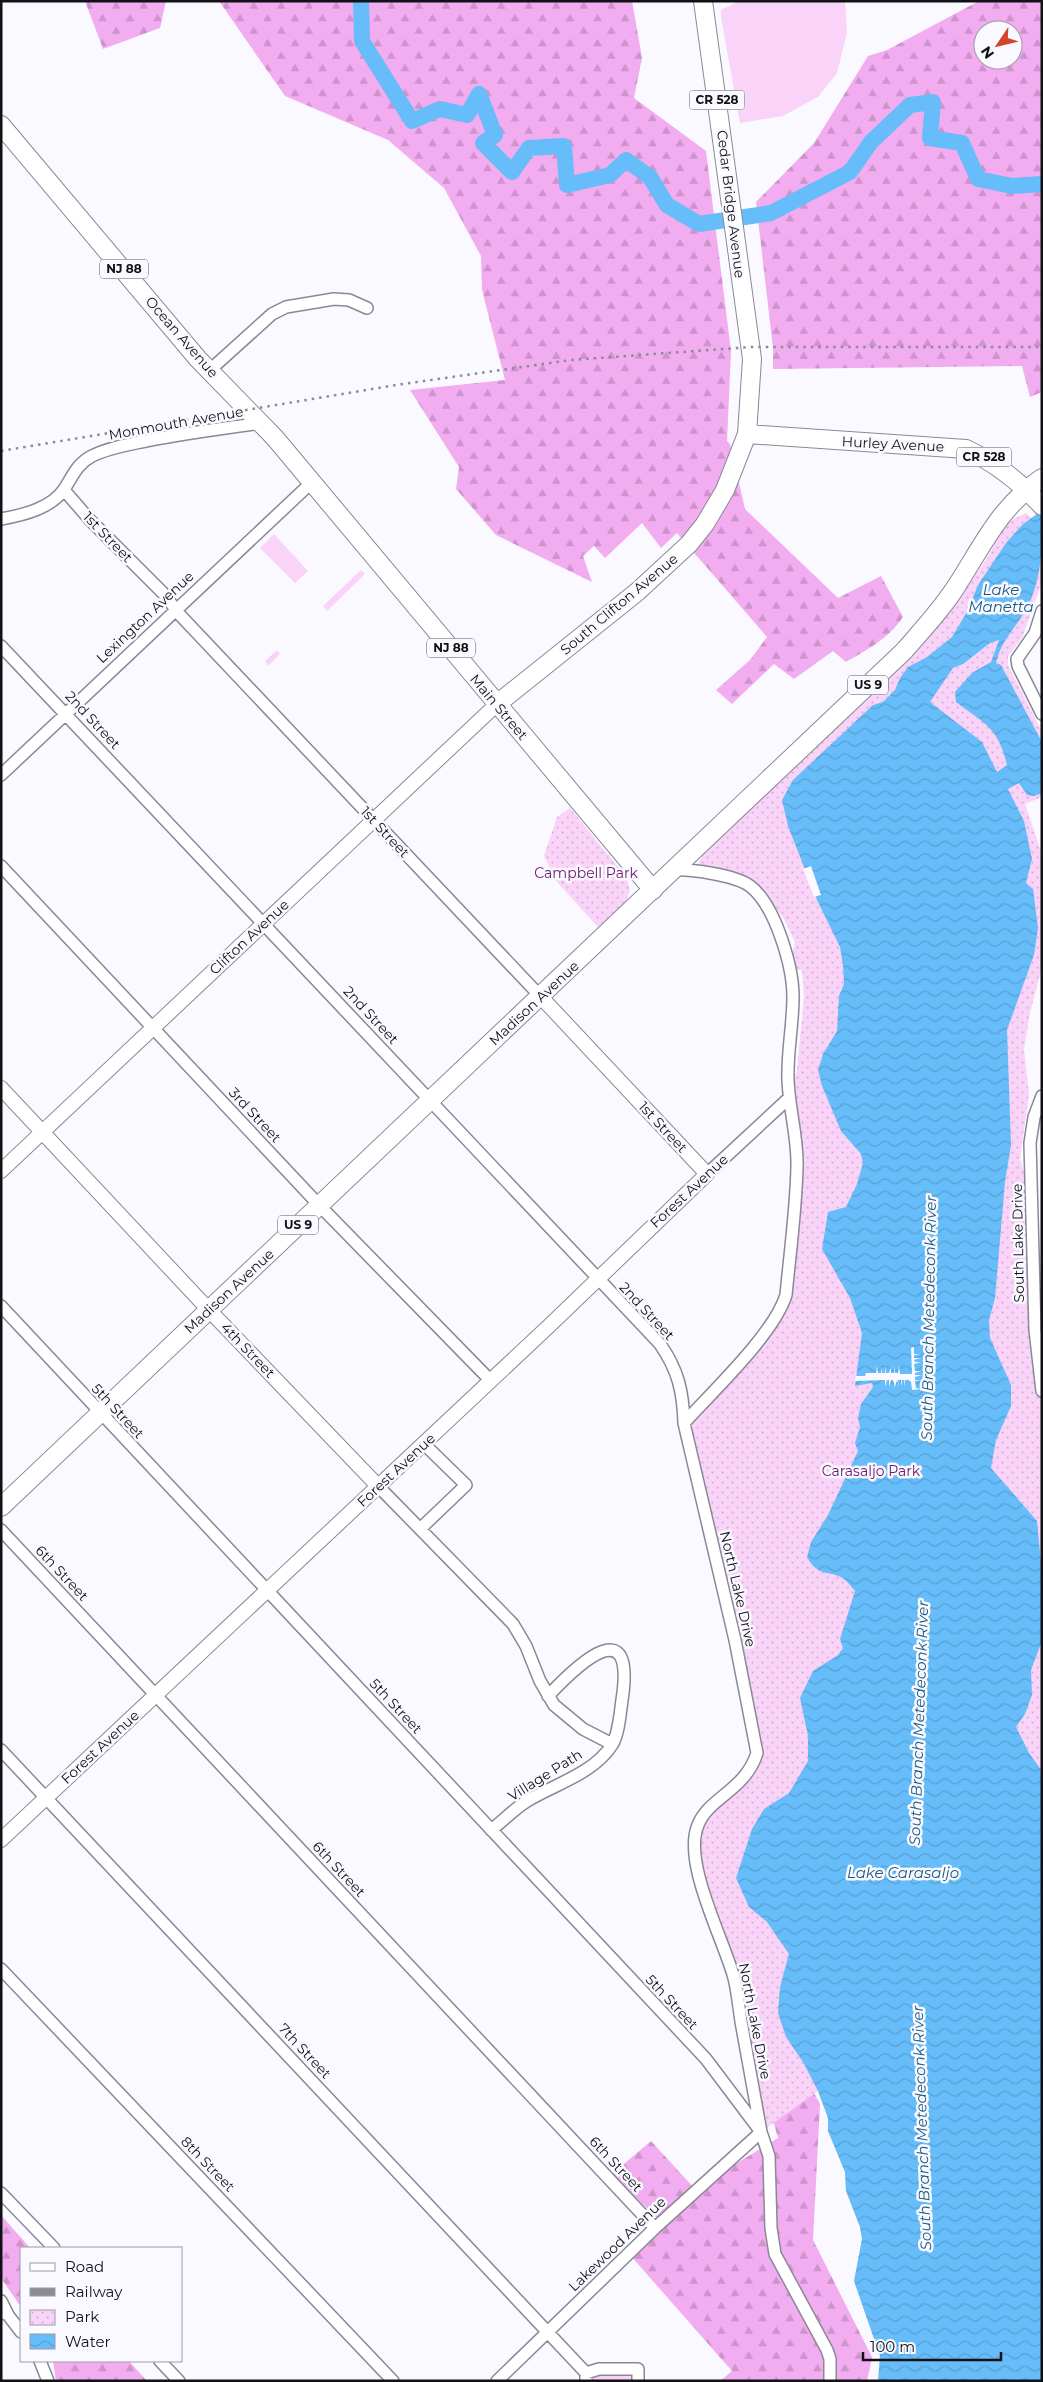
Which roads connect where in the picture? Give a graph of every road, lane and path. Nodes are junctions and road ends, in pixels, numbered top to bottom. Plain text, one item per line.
1 (703, 1) edge
2 (2, 128) edge
3 (367, 308) dead end
4 (210, 370) junction
5 (255, 416) junction
6 (748, 434) junction
7 (1042, 478) edge
8 (311, 483) junction
9 (64, 490) junction
10 (1027, 491) junction
11 (1042, 506) edge
12 (1, 519) edge
13 (176, 610) junction
14 (1042, 611) edge
15 (1, 646) edge
16 (497, 704) junction
17 (65, 714) junction
18 (1042, 714) edge
19 (1, 775) edge
20 (373, 819) junction
21 (1, 866) edge
22 (673, 870) junction
23 (653, 890) junction
24 (263, 922) junction
25 (541, 997) junction
26 (153, 1028) junction
27 (1, 1088) edge
28 (1042, 1096) edge
29 (788, 1098) junction
30 (430, 1101) junction
31 (43, 1132) junction
32 (1, 1171) edge
33 (707, 1174) junction
34 (1037, 1199) edge
35 (319, 1205) junction
36 (597, 1279) junction
37 (1, 1306) edge
38 (209, 1310) junction
39 (1040, 1356) edge
40 (491, 1381) junction
41 (1042, 1391) edge
42 (99, 1413) junction
43 (684, 1422) junction
44 (424, 1444) junction
45 (378, 1486) junction
46 (1, 1507) edge
47 (420, 1529) junction
48 (1, 1530) edge
49 (268, 1591) junction
50 (499, 1610) joint
51 (156, 1695) junction
52 (548, 1696) junction
53 (612, 1744) junction
54 (1, 1750) edge
55 (46, 1798) junction
56 (491, 1830) junction
57 (1, 1840) edge
58 (1, 1969) edge
59 (761, 2132) junction
60 (1, 2193) edge
61 (655, 2228) junction
62 (53, 2247) edge
63 (1, 2301) edge
64 (4, 2313) edge
65 (20, 2331) edge
66 (549, 2331) junction
67 (40, 2362) edge
68 (161, 2362) edge
69 (586, 2377) edge
70 (48, 2381) edge
71 (179, 2381) edge
72 (393, 2381) edge
73 (497, 2381) edge
74 (638, 2381) edge
75 (830, 2381) edge

1 - 6 main road, Cedar Bridge Avenue / CR 528
2 - 4 main road, Ocean Avenue / NJ 88
3 - 4 street
4 - 5 main road, Ocean Avenue / NJ 88
5 - 8 main road, Main Street / NJ 88
5 - 9 street, Monmouth Avenue
6 - 10 main road, Hurley Avenue / CR 528
6 - 16 main road, South Clifton Avenue
7 - 10 main road, Madison Avenue / US 9
8 - 13 street, Lexington Avenue
8 - 16 main road, Main Street / NJ 88
9 - 12 street, Monmouth Avenue
9 - 13 street, 1st Street
10 - 11 main road, CR 528
10 - 22 main road, Madison Avenue / US 9
13 - 17 street, Lexington Avenue
13 - 20 street, 1st Street
14 - 18 street
15 - 17 street, 2nd Street
16 - 20 street, Clifton Avenue
16 - 23 main road, Main Street / NJ 88
17 - 19 street, Lexington Avenue
17 - 24 street, 2nd Street
20 - 24 street, Clifton Avenue
20 - 25 street, 1st Street
21 - 26 street, 3rd Street
22 - 23 main road, Madison Avenue / US 9
22 - 29 street
23 - 25 main road, Madison Avenue / US 9
24 - 26 street, Clifton Avenue
24 - 30 street, 2nd Street
25 - 30 main road, Madison Avenue / US 9
25 - 33 street, 1st Street
26 - 31 street, Clifton Avenue
26 - 35 street, 3rd Street
27 - 31 street, 4th Street
28 - 34 street, South Lake Drive
29 - 33 street, Forest Avenue
29 - 43 street
30 - 35 main road, Madison Avenue / US 9
30 - 36 street, 2nd Street
31 - 32 street, Clifton Avenue
31 - 38 street, 4th Street
33 - 36 street, Forest Avenue
34 - 39 street, South Lake Drive
35 - 38 main road, Madison Avenue / US 9
35 - 40 street, 3rd Street
36 - 40 street, Forest Avenue
36 - 43 street, 2nd Street
37 - 42 street, 5th Street
38 - 42 main road, Madison Avenue / US 9
38 - 45 street, 4th Street
39 - 41 street, South Lake Drive
40 - 44 street, Forest Avenue
42 - 46 main road, Madison Avenue / US 9
42 - 49 street, 5th Street
43 - 59 street, North Lake Drive
44 - 45 street, Forest Avenue
44 - 47 street
45 - 47 street, 4th Street
45 - 49 street, Forest Avenue
47 - 50 street, 4th Street
48 - 51 street, 6th Street
49 - 51 street, Forest Avenue
49 - 56 street, 5th Street
50 - 52 street, Village Path
51 - 55 street, Forest Avenue
51 - 61 street, 6th Street
52 - 53 street, Village Path
52 - 53 street, Village Path
53 - 56 street, Village Path
54 - 55 street, 7th Street
55 - 57 street, Forest Avenue
55 - 66 street, 7th Street
56 - 59 street, 5th Street
58 - 72 street, 8th Street
59 - 61 street, Lakewood Avenue
59 - 75 street, North Lake Drive
60 - 62 street
61 - 66 street, Lakewood Avenue
63 - 64 street
64 - 65 street
66 - 69 street, 7th Street
66 - 73 street, Lakewood Avenue
67 - 70 street
68 - 71 street
69 - 74 street

